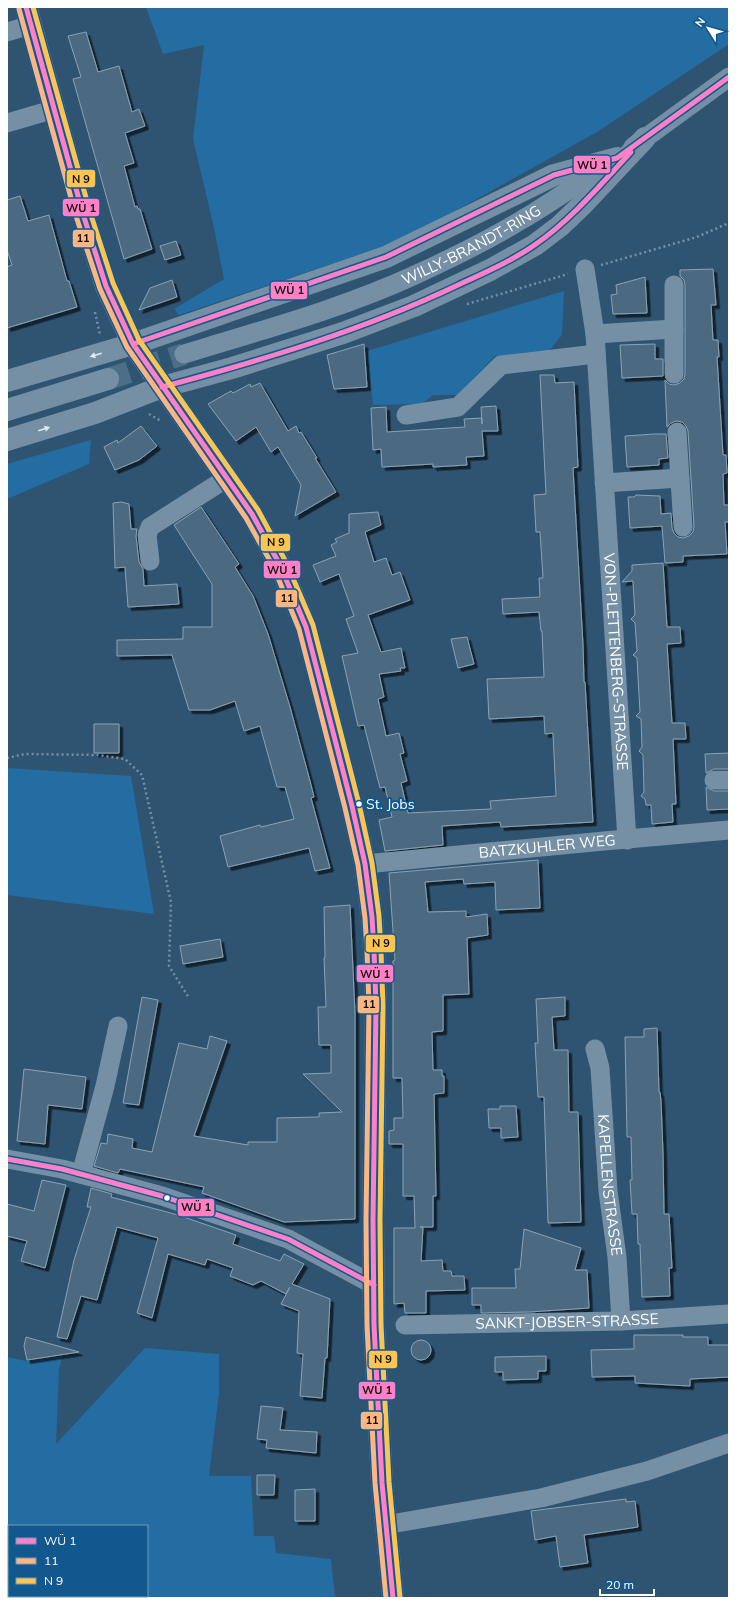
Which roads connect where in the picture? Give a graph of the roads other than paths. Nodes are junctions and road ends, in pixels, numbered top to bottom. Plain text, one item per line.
1 (28, 16) edge
2 (7, 32) edge
3 (729, 77) edge
4 (55, 109) junction
5 (7, 124) edge
6 (645, 138) junction
7 (617, 158) junction
8 (585, 269) road end
9 (674, 286) dead end
10 (674, 329) junction
11 (595, 334) junction
12 (133, 344) junction
13 (184, 354) tunnel mouth
14 (596, 354) junction
15 (674, 374) dead end
16 (108, 379) tunnel mouth
17 (7, 380) edge
18 (162, 387) junction
19 (7, 410) edge
20 (406, 415) dead end
21 (677, 432) dead end
22 (7, 440) edge
23 (227, 478) junction
24 (680, 478) junction
25 (604, 483) junction
26 (683, 527) dead end
27 (150, 561) dead end
28 (729, 830) edge
29 (627, 840) junction
30 (365, 864) junction
31 (118, 1026) dead end
32 (595, 1049) dead end
33 (7, 1159) edge
34 (81, 1174) junction
35 (374, 1285) junction
36 (729, 1314) edge
37 (621, 1321) junction
38 (405, 1325) dead end
39 (729, 1443) edge
40 (385, 1525) junction
41 (393, 1598) edge

1 - 2 street
1 - 4 main road
3 - 6 street, WILLY-BRANDT-RING
4 - 5 street
4 - 12 main road
6 - 7 street, WILLY-BRANDT-RING
6 - 18 main road
7 - 12 main road
7 - 13 street, WILLY-BRANDT-RING
8 - 11 street, VON-PLETTENBERG-STRASSE
9 - 10 street
10 - 11 street
10 - 15 street
11 - 14 street, VON-PLETTENBERG-STRASSE
12 -> 17 main road
12 - 18 main road
14 - 20 street
14 - 25 street, VON-PLETTENBERG-STRASSE
16 - 19 main road
22 -> 18 main road
18 - 23 main road
21 - 24 street
23 - 27 street
23 - 30 main road
24 - 25 street
24 - 26 street
25 - 29 street, VON-PLETTENBERG-STRASSE
28 - 29 street, BATZKUHLER WEG
29 - 30 street, BATZKUHLER WEG
30 - 35 main road
31 - 34 street
32 - 37 street, KAPELLENSTRASSE
33 - 34 street
34 - 35 street
35 - 40 main road
36 - 37 street, SANKT-JOBSER-STRASSE
37 - 38 street, SANKT-JOBSER-STRASSE
39 - 40 street
40 - 41 main road

